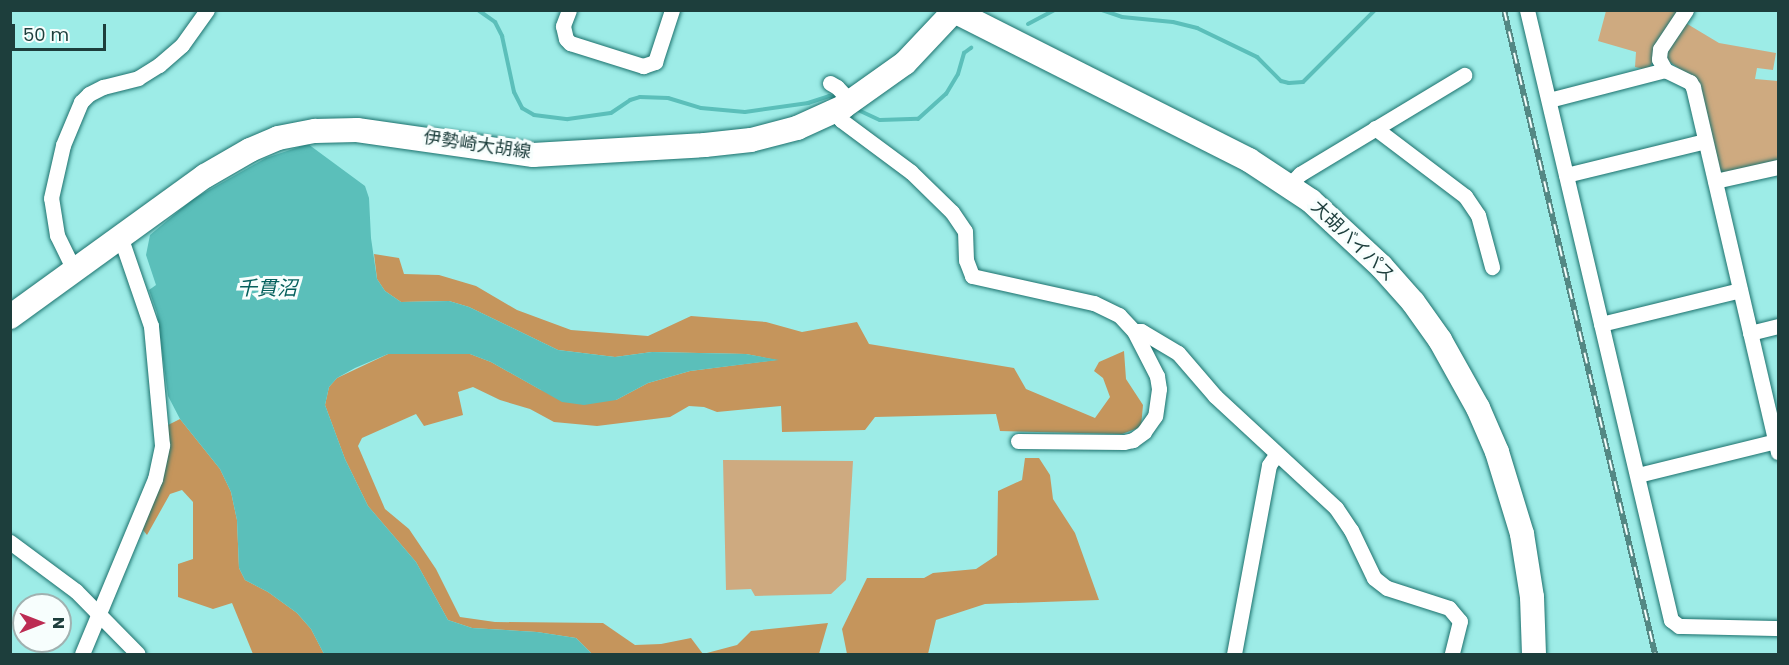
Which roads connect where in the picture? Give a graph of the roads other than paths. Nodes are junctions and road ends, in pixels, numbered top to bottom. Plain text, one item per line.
1 (207, 10) edge
2 (569, 10) edge
3 (672, 10) edge
4 (1527, 10) edge
5 (1686, 10) edge
6 (954, 11) edge
7 (1665, 70) junction
8 (1464, 75) dead end
9 (830, 83) dead end
10 (1549, 100) junction
11 (843, 107) junction
12 (1375, 128) junction
13 (1705, 141) junction
14 (1779, 167) edge
15 (1566, 175) junction
16 (1715, 181) junction
17 (1289, 185) junction
18 (120, 236) junction
19 (1492, 267) dead end
20 (74, 270) junction
21 (1740, 290) junction
22 (10, 317) edge
23 (1601, 324) junction
24 (1779, 326) edge
25 (1134, 331) junction
26 (1750, 333) junction
27 (1774, 412) edge
28 (1018, 441) dead end
29 (1777, 447) edge
30 (1276, 455) junction
31 (1638, 475) junction
32 (10, 542) edge
33 (98, 615) junction
34 (1779, 628) edge
35 (82, 654) edge
36 (138, 654) edge
37 (1234, 654) edge
38 (1452, 654) edge
39 (1534, 654) edge

1 - 20 street
2 - 3 street
4 - 10 street
5 - 7 street
6 - 11 main road, 伊勢崎大胡線
6 - 17 main road, 大胡バイパス
7 - 10 street
7 - 13 street
8 - 12 street
9 - 11 street
10 - 15 street
11 - 18 main road, 伊勢崎大胡線
11 - 25 street
12 - 17 street
12 - 19 street
13 - 15 street
13 - 16 street
14 - 16 street
15 - 23 street
16 - 21 street
17 - 39 main road, 大胡バイパス
18 - 20 main road, 伊勢崎大胡線
18 - 33 street
20 - 22 main road, 伊勢崎大胡線
21 - 23 street
21 - 26 street
23 - 31 street
24 - 26 street
25 - 28 street
25 - 30 street
26 - 27 street
27 - 29 street
29 - 31 street
30 - 37 street
30 - 38 street
31 - 34 street
32 - 33 street
33 - 35 street
33 - 36 street

